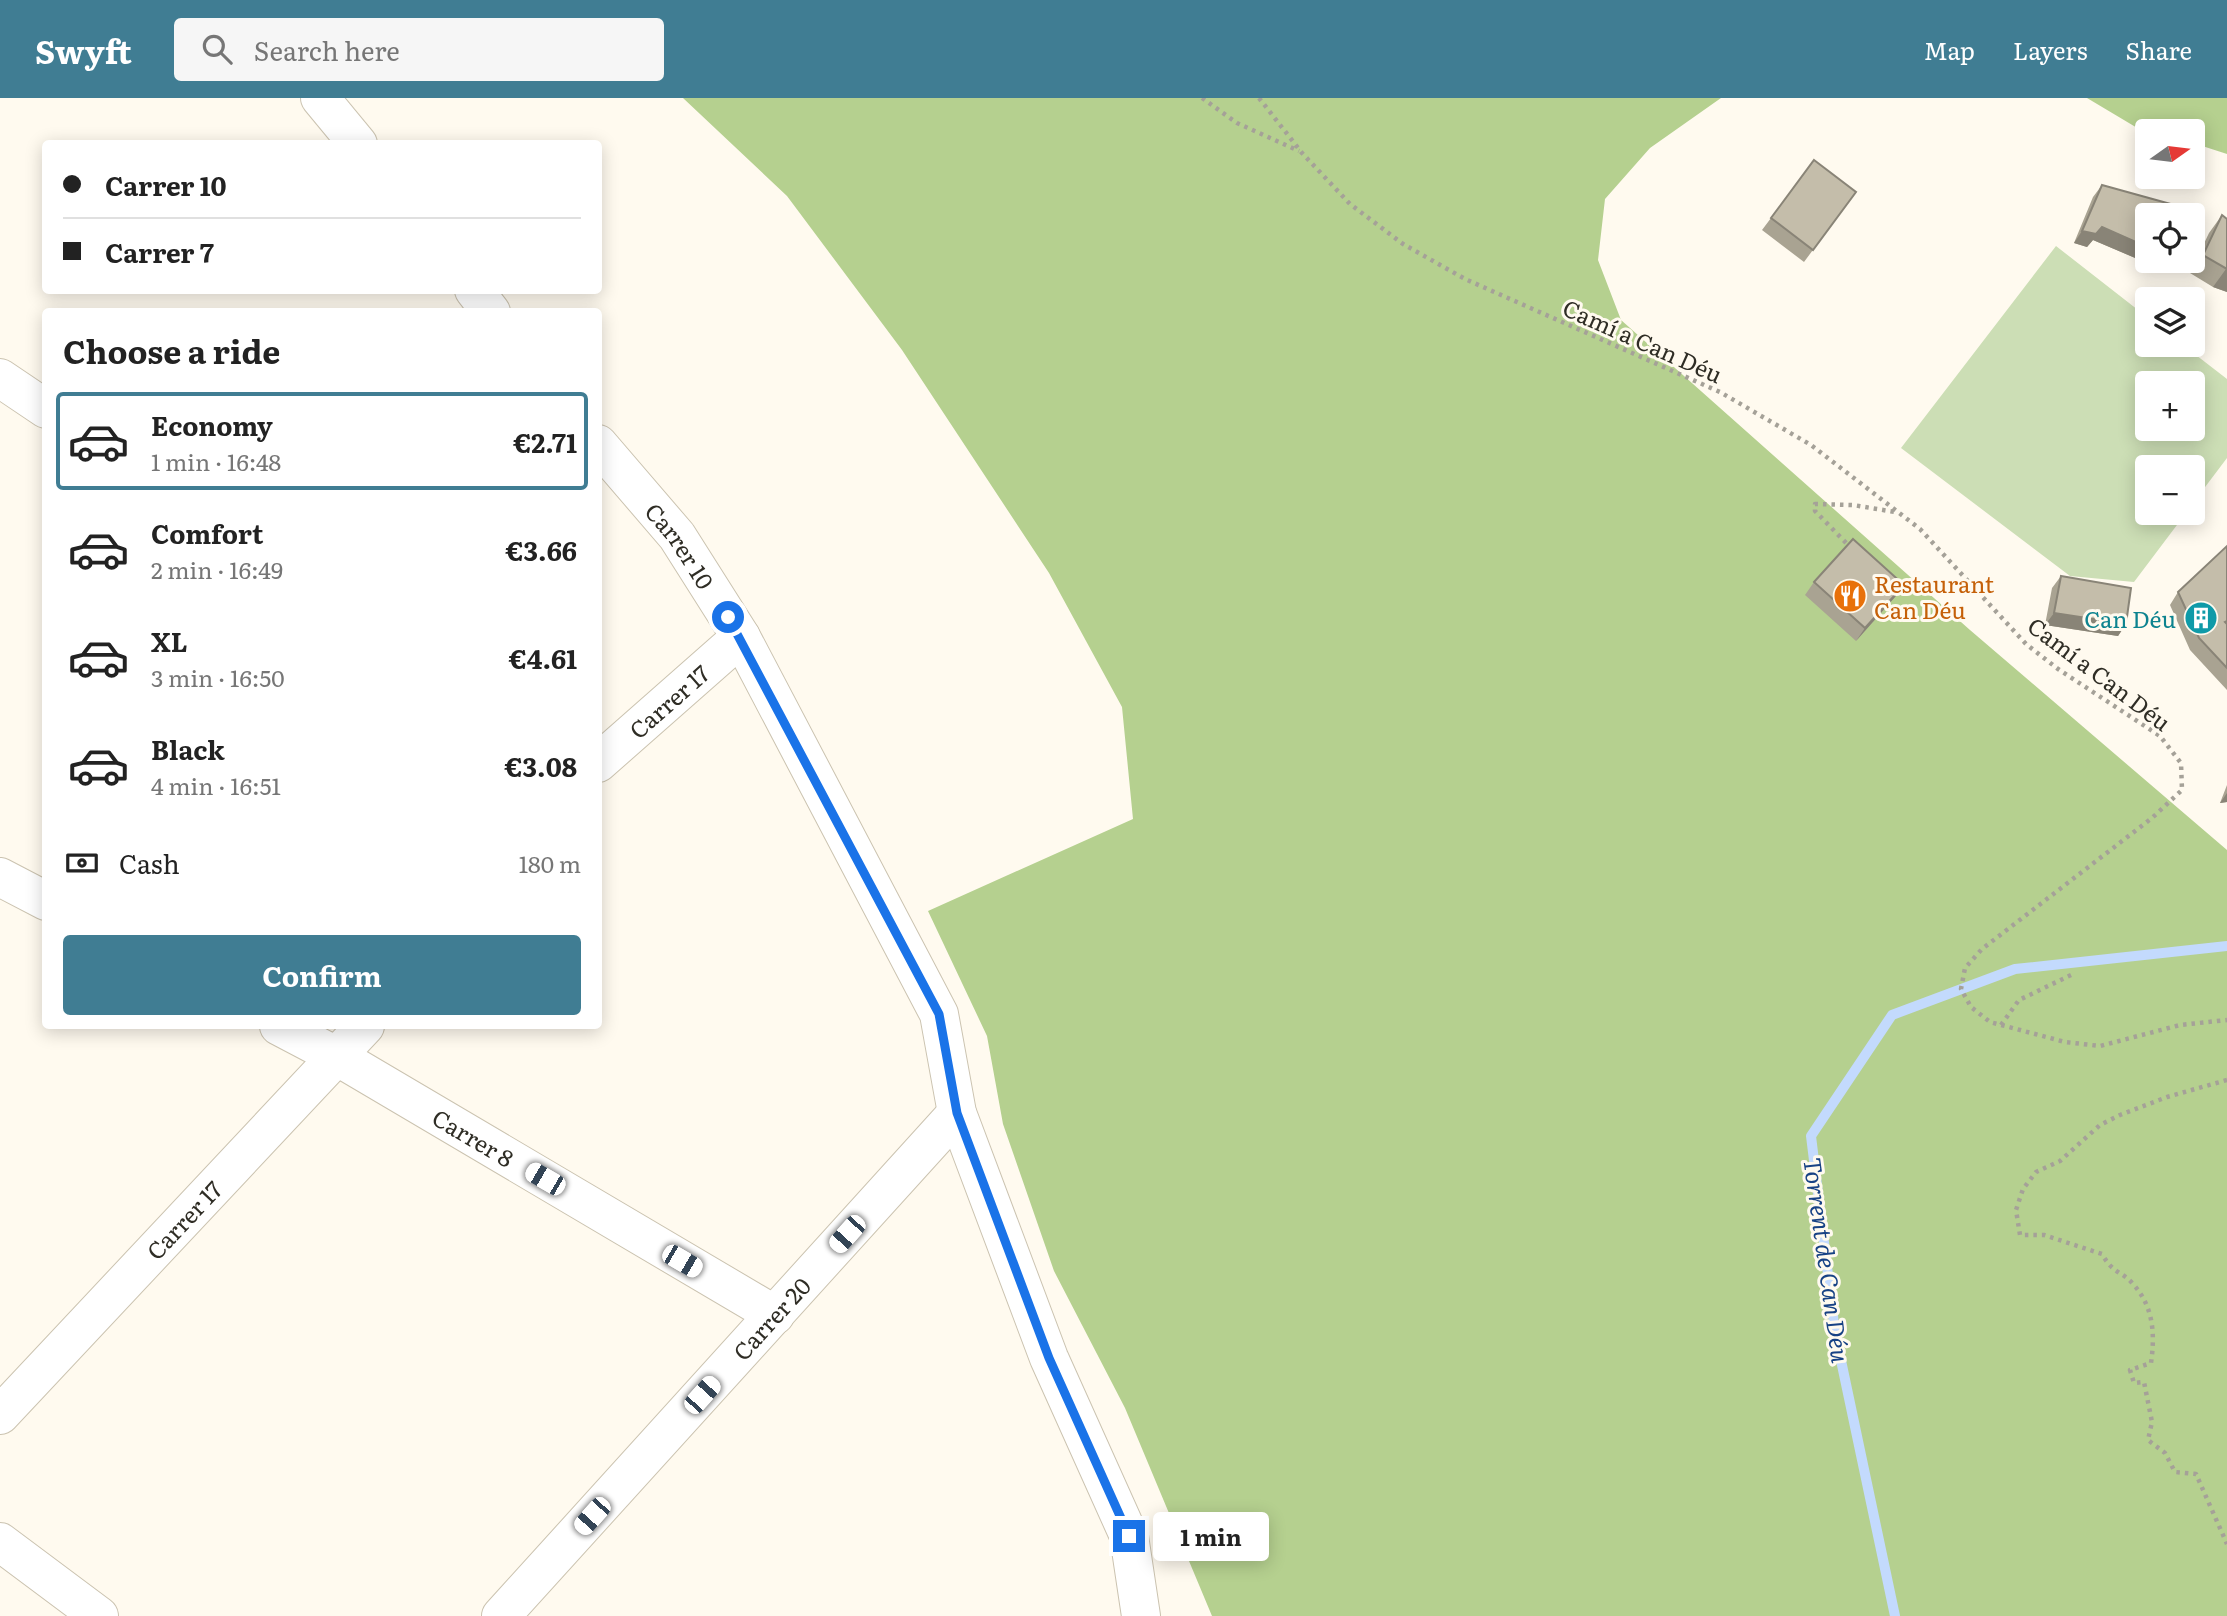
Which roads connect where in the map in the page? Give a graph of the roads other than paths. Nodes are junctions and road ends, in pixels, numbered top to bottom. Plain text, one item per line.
1 (320, 98) edge
2 (355, 140) edge
3 (477, 294) edge
4 (488, 308) edge
5 (0, 378) edge
6 (42, 406) edge
7 (602, 449) edge
8 (741, 637) junction
9 (602, 759) edge
10 (0, 877) edge
11 (42, 899) edge
12 (285, 1029) edge
13 (362, 1029) edge
14 (338, 1057) junction
15 (957, 1113) junction
16 (775, 1315) junction
17 (0, 1415) edge
18 (0, 1542) edge
19 (99, 1616) edge
20 (501, 1616) edge
21 (1141, 1616) edge

1 - 2 street
3 - 4 street
5 - 6 street
7 - 8 street, Carrer 10
8 - 9 street, Carrer 17
8 - 15 street, Carrer 10
10 - 11 street
12 - 14 street, Carrer 8
13 - 14 street, Carrer 17
14 - 16 street, Carrer 8
14 - 17 street, Carrer 17
15 - 16 street, Carrer 20
15 - 21 street, Carrer 10
16 - 20 street, Carrer 20
18 - 19 street

